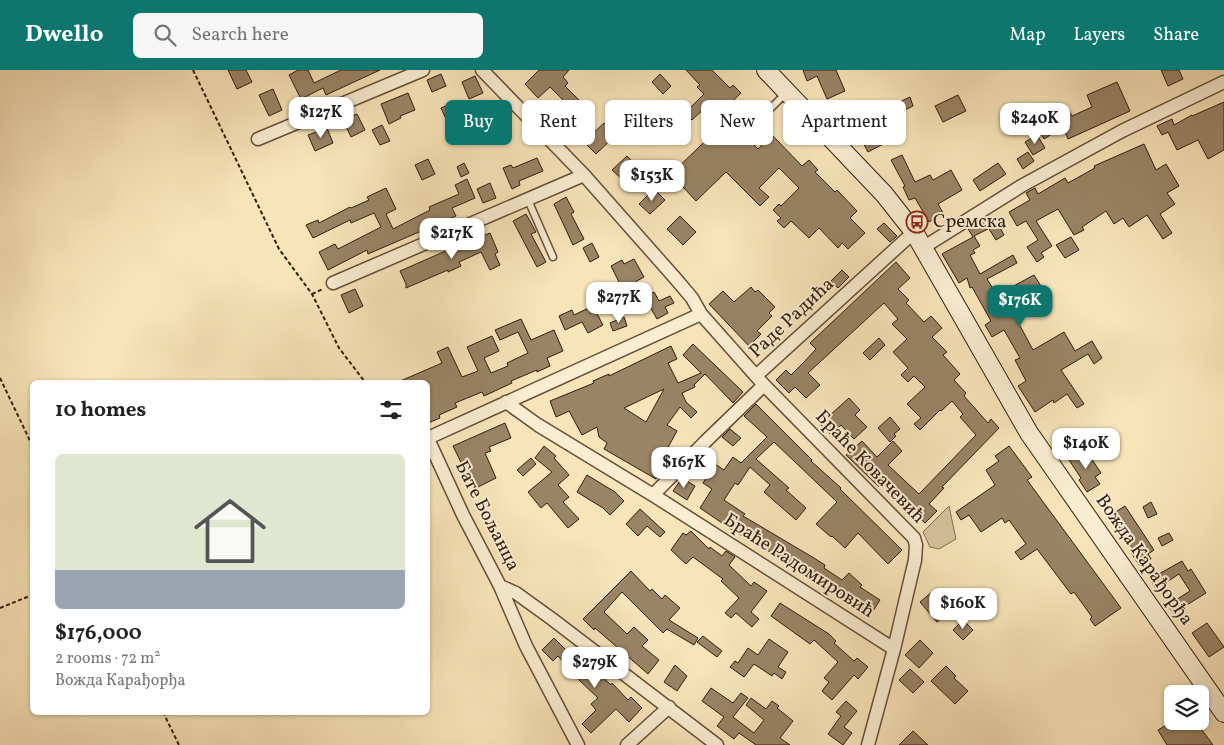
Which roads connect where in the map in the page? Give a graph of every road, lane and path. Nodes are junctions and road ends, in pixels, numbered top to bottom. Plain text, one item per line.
1 (194, 70) edge
2 (423, 70) edge
3 (482, 70) edge
4 (766, 70) edge
5 (1224, 82) edge
6 (788, 92) junction
7 (773, 107) edge
8 (258, 139) dead end
9 (584, 176) junction
10 (528, 200) junction
11 (914, 232) junction
12 (924, 246) junction
13 (553, 257) dead end
14 (334, 283) dead end
15 (701, 314) junction
16 (0, 378) edge
17 (363, 380) edge
18 (761, 380) junction
19 (506, 402) junction
20 (430, 437) edge
21 (30, 441) edge
22 (430, 443) edge
23 (653, 494) junction
24 (500, 586) junction
25 (30, 596) edge
26 (0, 608) edge
27 (894, 650) junction
28 (669, 707) junction
29 (1224, 713) edge
30 (164, 715) edge
31 (179, 745) edge
32 (578, 745) edge
33 (627, 745) edge
34 (717, 745) edge
35 (868, 745) edge

1 - 17 path
2 - 8 street
3 - 9 street, Раде Радића
4 - 6 main road, Вожда Карађорђа
5 - 12 street
6 - 7 lane
6 - 11 main road, Вожда Карађорђа
9 - 10 street
9 - 15 street, Раде Радића
10 - 13 lane
10 - 14 street
11 - 12 main road, Вожда Карађорђа
11 - 18 street, Раде Радића
12 - 29 main road, Вожда Карађорђа
15 - 18 street, Раде Радића
15 - 19 street
16 - 21 path
18 - 23 street
18 - 27 street, Браће Ковачевић
19 - 20 street
19 - 23 street, Браће Радомировић
22 - 24 street, Бате Бољанца
23 - 27 street, Браће Радомировић
24 - 28 street, Бате Бољанца
24 - 32 street
25 - 26 path
27 - 35 street, Браће Ковачевић
28 - 33 street
28 - 34 street, Бате Бољанца
30 - 31 path

